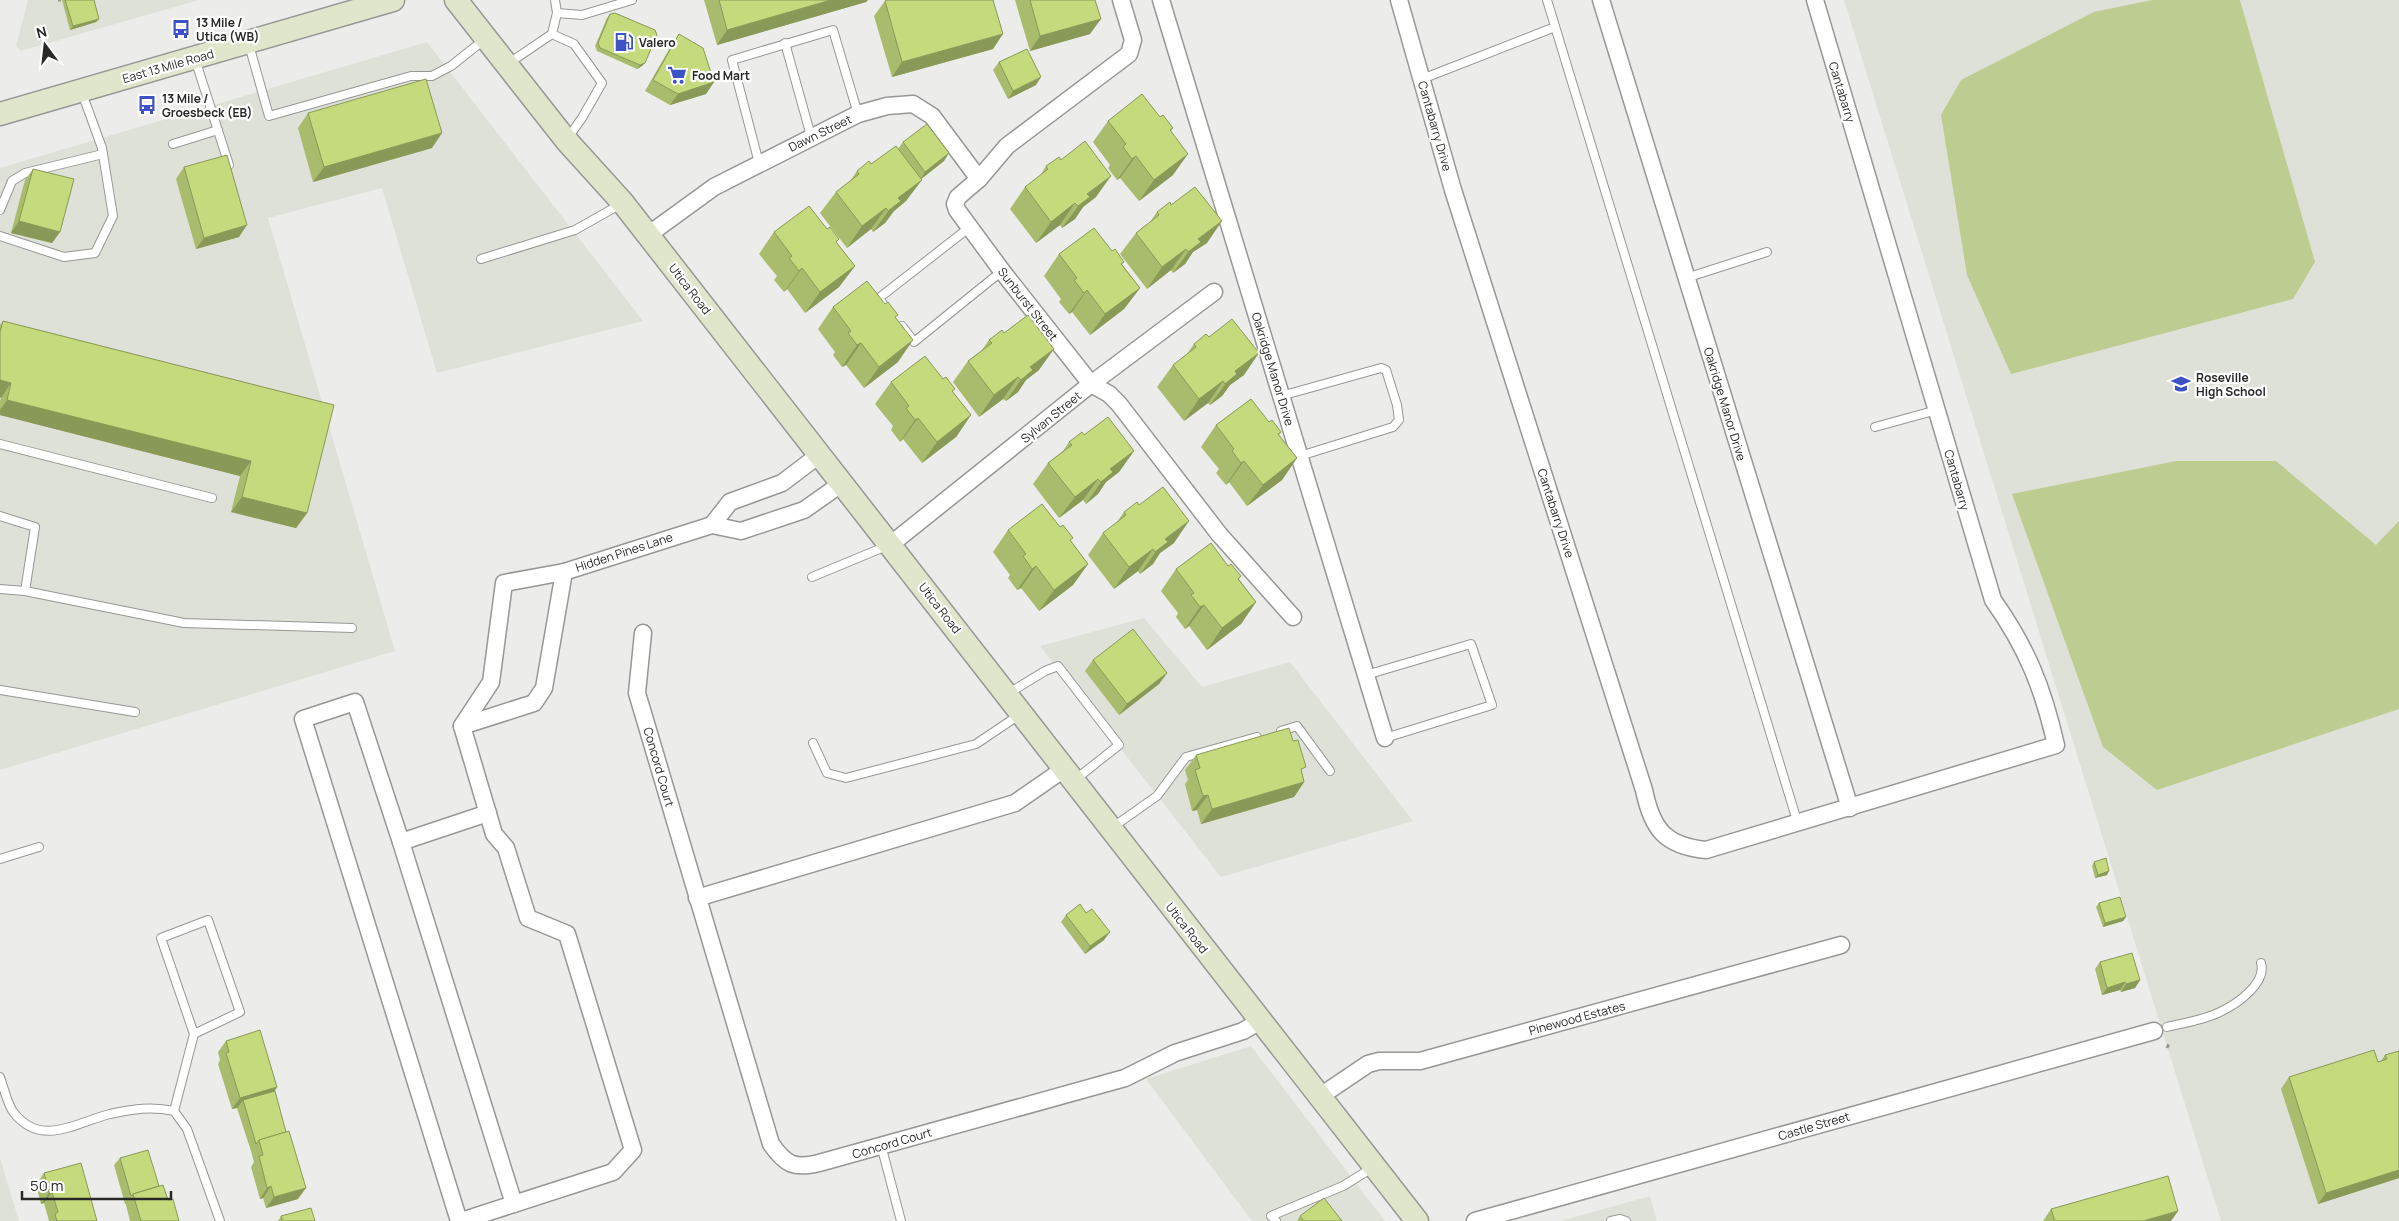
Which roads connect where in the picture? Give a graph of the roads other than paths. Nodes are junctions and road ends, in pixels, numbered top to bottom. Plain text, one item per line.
1 (393, 0) edge
2 (456, 0) edge
3 (555, 0) edge
4 (632, 0) edge
5 (1121, 0) edge
6 (1161, 0) edge
7 (1399, 0) edge
8 (1547, 0) edge
9 (1600, 0) edge
10 (1815, 0) edge
11 (557, 13) junction
12 (1555, 27) junction
13 (552, 34) junction
14 (486, 38) junction
15 (249, 43) junction
16 (785, 43) junction
17 (195, 58) junction
18 (507, 65) junction
19 (1422, 79) junction
20 (82, 91) junction
21 (0, 114) edge
22 (858, 114) junction
23 (218, 130) junction
24 (811, 136) junction
25 (566, 140) junction
26 (173, 144) dead end
27 (103, 154) junction
28 (759, 163) junction
29 (232, 175) edge
30 (979, 179) junction
31 (623, 203) junction
32 (0, 210) edge
33 (970, 227) junction
34 (648, 235) junction
35 (0, 236) edge
36 (1767, 252) dead end
37 (481, 259) dead end
38 (1002, 271) junction
39 (1686, 278) junction
40 (1214, 292) dead end
41 (890, 312) edge
42 (896, 320) edge
43 (1091, 384) junction
44 (1281, 396) junction
45 (1937, 410) junction
46 (1875, 427) dead end
47 (0, 444) edge
48 (819, 455) junction
49 (1300, 456) junction
50 (841, 484) junction
51 (212, 498) dead end
52 (0, 516) edge
53 (712, 525) junction
54 (890, 545) junction
55 (564, 572) junction
56 (812, 577) dead end
57 (0, 590) edge
58 (25, 591) junction
59 (1293, 616) dead end
60 (352, 628) dead end
61 (643, 633) dead end
62 (1366, 675) junction
63 (0, 690) edge
64 (1007, 694) junction
65 (135, 712) dead end
66 (1021, 713) junction
67 (462, 726) junction
68 (1385, 738) joint
69 (813, 744) dead end
70 (1330, 771) dead end
71 (1069, 774) junction
72 (1850, 808) junction
73 (488, 813) junction
74 (1798, 824) junction
75 (1110, 829) junction
76 (401, 842) junction
77 (39, 847) dead end
78 (0, 859) edge
79 (697, 898) junction
80 (1841, 945) dead end
81 (2261, 962) dead end
82 (1260, 1021) junction
83 (2160, 1029) joint
84 (194, 1034) junction
85 (0, 1077) edge
86 (1319, 1097) junction
87 (174, 1111) junction
88 (880, 1145) junction
89 (1374, 1167) junction
90 (514, 1204) junction
91 (1508, 1216) edge
92 (220, 1221) edge
93 (460, 1221) edge
94 (902, 1221) edge
95 (1276, 1221) edge
96 (1417, 1221) edge
97 (1475, 1221) edge
98 (1611, 1221) edge
99 (1626, 1221) edge

1 - 15 main road, East 13 Mile Road
2 - 14 main road, Utica Road
3 - 11 lane
4 - 11 lane
5 - 30 street, Sunburst Street
6 - 44 street, Oakridge Manor Drive
7 - 19 street, Cantabarry Drive
8 - 12 lane
9 - 39 street, Oakridge Manor Drive
10 - 45 street, Cantabarry
11 - 13 lane
12 - 19 lane
12 - 74 lane
13 - 18 lane
13 - 25 lane
14 - 15 lane
14 - 18 main road, Utica Road
15 - 17 main road, East 13 Mile Road
16 - 22 lane
16 - 24 lane
16 - 28 lane
17 - 20 main road, East 13 Mile Road
17 - 23 lane
18 - 25 main road, Utica Road
19 - 74 street, Cantabarry Drive
20 - 21 main road, East 13 Mile Road
20 - 27 lane
22 - 24 street, Dawn Street
22 - 30 street, Dawn Street
23 - 26 lane
23 - 29 lane
24 - 28 street, Dawn Street
25 - 31 main road, Utica Road
27 - 32 lane
27 - 35 lane
28 - 34 street, Dawn Street
30 - 33 street, Sunburst Street
31 - 34 main road, Utica Road
31 - 37 lane
33 - 38 street, Sunburst Street
33 - 41 lane
34 - 48 main road, Utica Road
36 - 39 lane
38 - 42 lane
38 - 43 street, Sunburst Street
39 - 72 street, Oakridge Manor Drive
40 - 43 street, Sylvan Street
43 - 54 street, Sylvan Street
43 - 59 street, Sunburst Street
44 - 49 street, Oakridge Manor Drive
44 - 49 lane
45 - 46 lane
45 - 72 street, Cantabarry
47 - 51 lane
48 - 50 main road, Utica Road
48 - 53 street
49 - 62 street, Oakridge Manor Drive
50 - 53 street, Hidden Pines Lane
50 - 54 main road, Utica Road
52 - 58 lane
53 - 55 street, Hidden Pines Lane
54 - 56 lane
54 - 64 main road, Utica Road
55 - 67 street, Hidden Pines Lane
55 - 67 street
57 - 58 lane
58 - 60 lane
61 - 79 street, Concord Court
62 - 68 street, Oakridge Manor Drive
62 - 68 lane
63 - 65 lane
64 - 66 main road, Utica Road
64 - 71 lane
66 - 69 lane
66 - 71 main road, Utica Road
67 - 73 street
70 - 75 lane
71 - 75 main road, Utica Road
71 - 79 street
72 - 74 street, Cantabarry Drive
73 - 76 street
73 - 90 street
75 - 82 main road, Utica Road
76 - 90 street
76 - 93 street
77 - 78 lane
79 - 88 street, Concord Court
80 - 86 street, Pinewood Estates
81 - 83 lane
82 - 86 main road, Utica Road
82 - 88 street, Concord Court
83 - 91 street, Castle Street
84 - 84 lane
84 - 87 lane
85 - 87 lane
86 - 89 main road, Utica Road
87 - 92 lane
88 - 94 lane
89 - 95 lane
89 - 96 main road, Utica Road
90 - 93 street
91 - 97 street, Castle Street
98 - 99 lane

